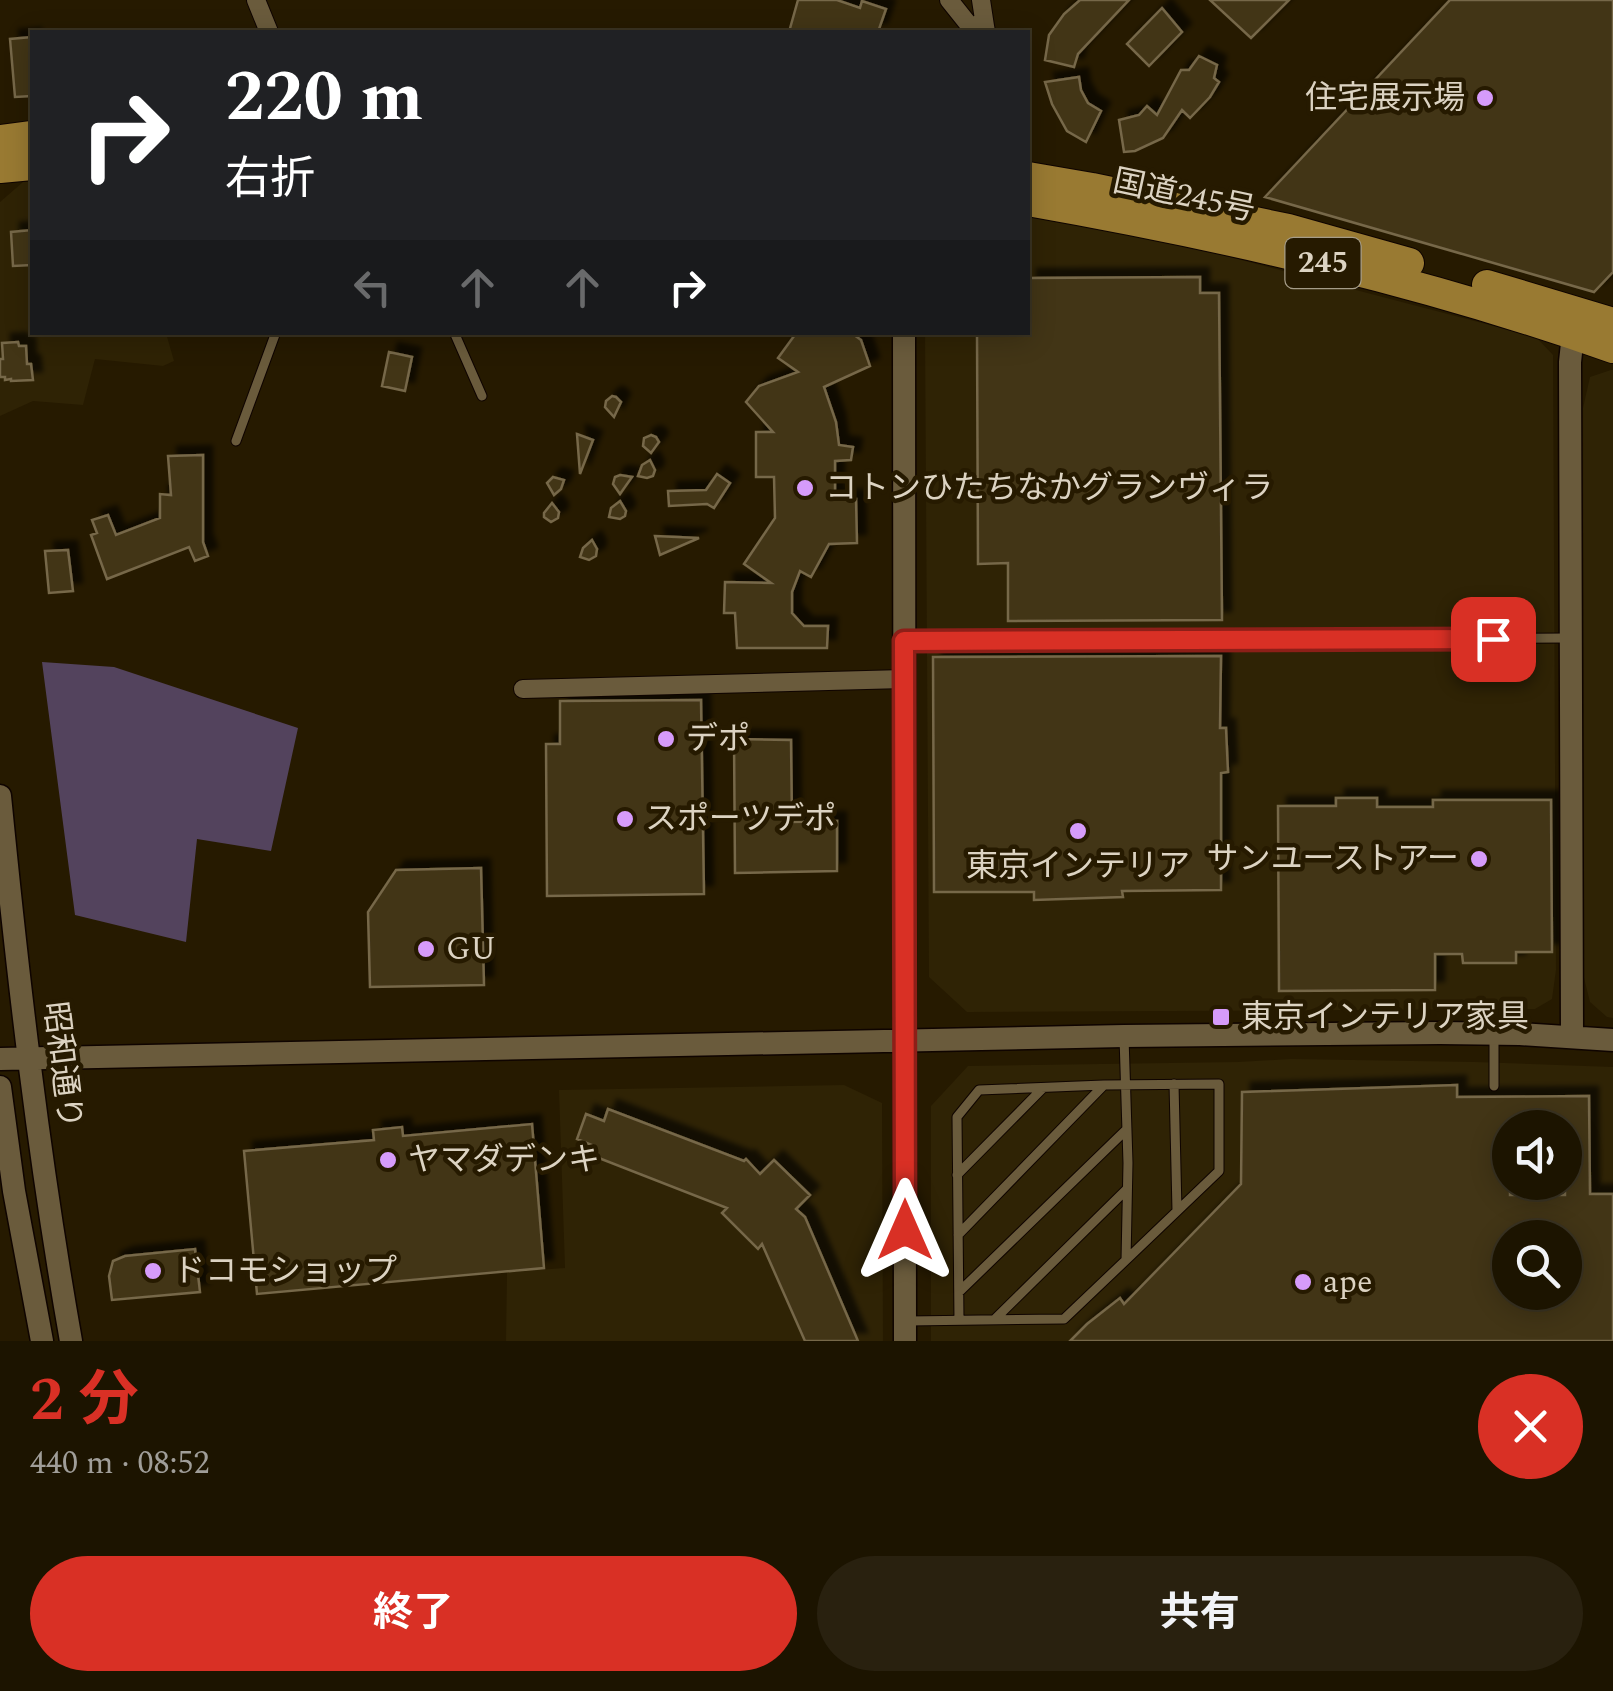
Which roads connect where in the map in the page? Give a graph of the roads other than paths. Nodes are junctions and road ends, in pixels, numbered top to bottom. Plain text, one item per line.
1 (256, 0) edge
2 (949, 0) edge
3 (982, 0) edge
4 (986, 29) edge
5 (268, 30) edge
6 (30, 136) edge
7 (0, 140) edge
8 (30, 165) edge
9 (0, 168) edge
10 (1030, 177) edge
11 (1030, 201) edge
12 (1613, 323) edge
13 (1573, 334) junction
14 (275, 335) edge
15 (455, 335) edge
16 (904, 335) edge
17 (1613, 348) edge
18 (482, 396) dead end
19 (236, 441) dead end
20 (1570, 638) junction
21 (904, 641) junction
22 (904, 679) junction
23 (523, 688) dead end
24 (0, 796) edge
25 (1494, 1034) junction
26 (1124, 1036) junction
27 (1572, 1036) junction
28 (905, 1040) junction
29 (1613, 1040) edge
30 (0, 1058) edge
31 (28, 1059) junction
32 (1126, 1084) junction
33 (1174, 1084) junction
34 (1104, 1085) junction
35 (1494, 1086) dead end
36 (0, 1088) edge
37 (1043, 1088) junction
38 (1127, 1129) junction
39 (958, 1175) junction
40 (1127, 1189) junction
41 (1177, 1211) junction
42 (958, 1235) junction
43 (1126, 1260) junction
44 (958, 1292) junction
45 (959, 1320) junction
46 (994, 1320) junction
47 (905, 1331) edge
48 (42, 1341) edge
49 (71, 1341) edge

1 - 5 street
2 - 4 street
3 - 4 street
6 - 7 highway
8 - 9 highway
10 - 12 highway, 国道245号 / 245
11 - 13 highway, 国道245号 / 245
13 - 17 highway, 国道245号 / 245
13 - 20 street
14 - 19 lane
15 - 18 lane
16 - 21 street
20 - 21 lane
20 - 27 street
21 - 22 street
22 - 23 street
22 - 28 street
24 - 31 street, 昭和通り
25 - 26 street
25 - 27 street
25 - 35 lane
26 - 28 street
26 - 32 lane
27 - 29 street
28 - 31 street
28 - 47 street
30 - 31 street
31 - 49 street, 昭和通り
32 - 33 lane
32 - 34 lane
32 - 38 lane
33 - 41 lane
33 - 41 lane
34 - 37 lane
34 - 42 lane
36 - 48 street, 昭和通り
37 - 39 lane
37 - 39 lane
38 - 40 lane
38 - 44 lane
39 - 42 lane
40 - 43 lane
40 - 46 lane
41 - 43 lane
42 - 44 lane
43 - 46 lane
44 - 45 lane
45 - 46 lane
45 - 47 lane

